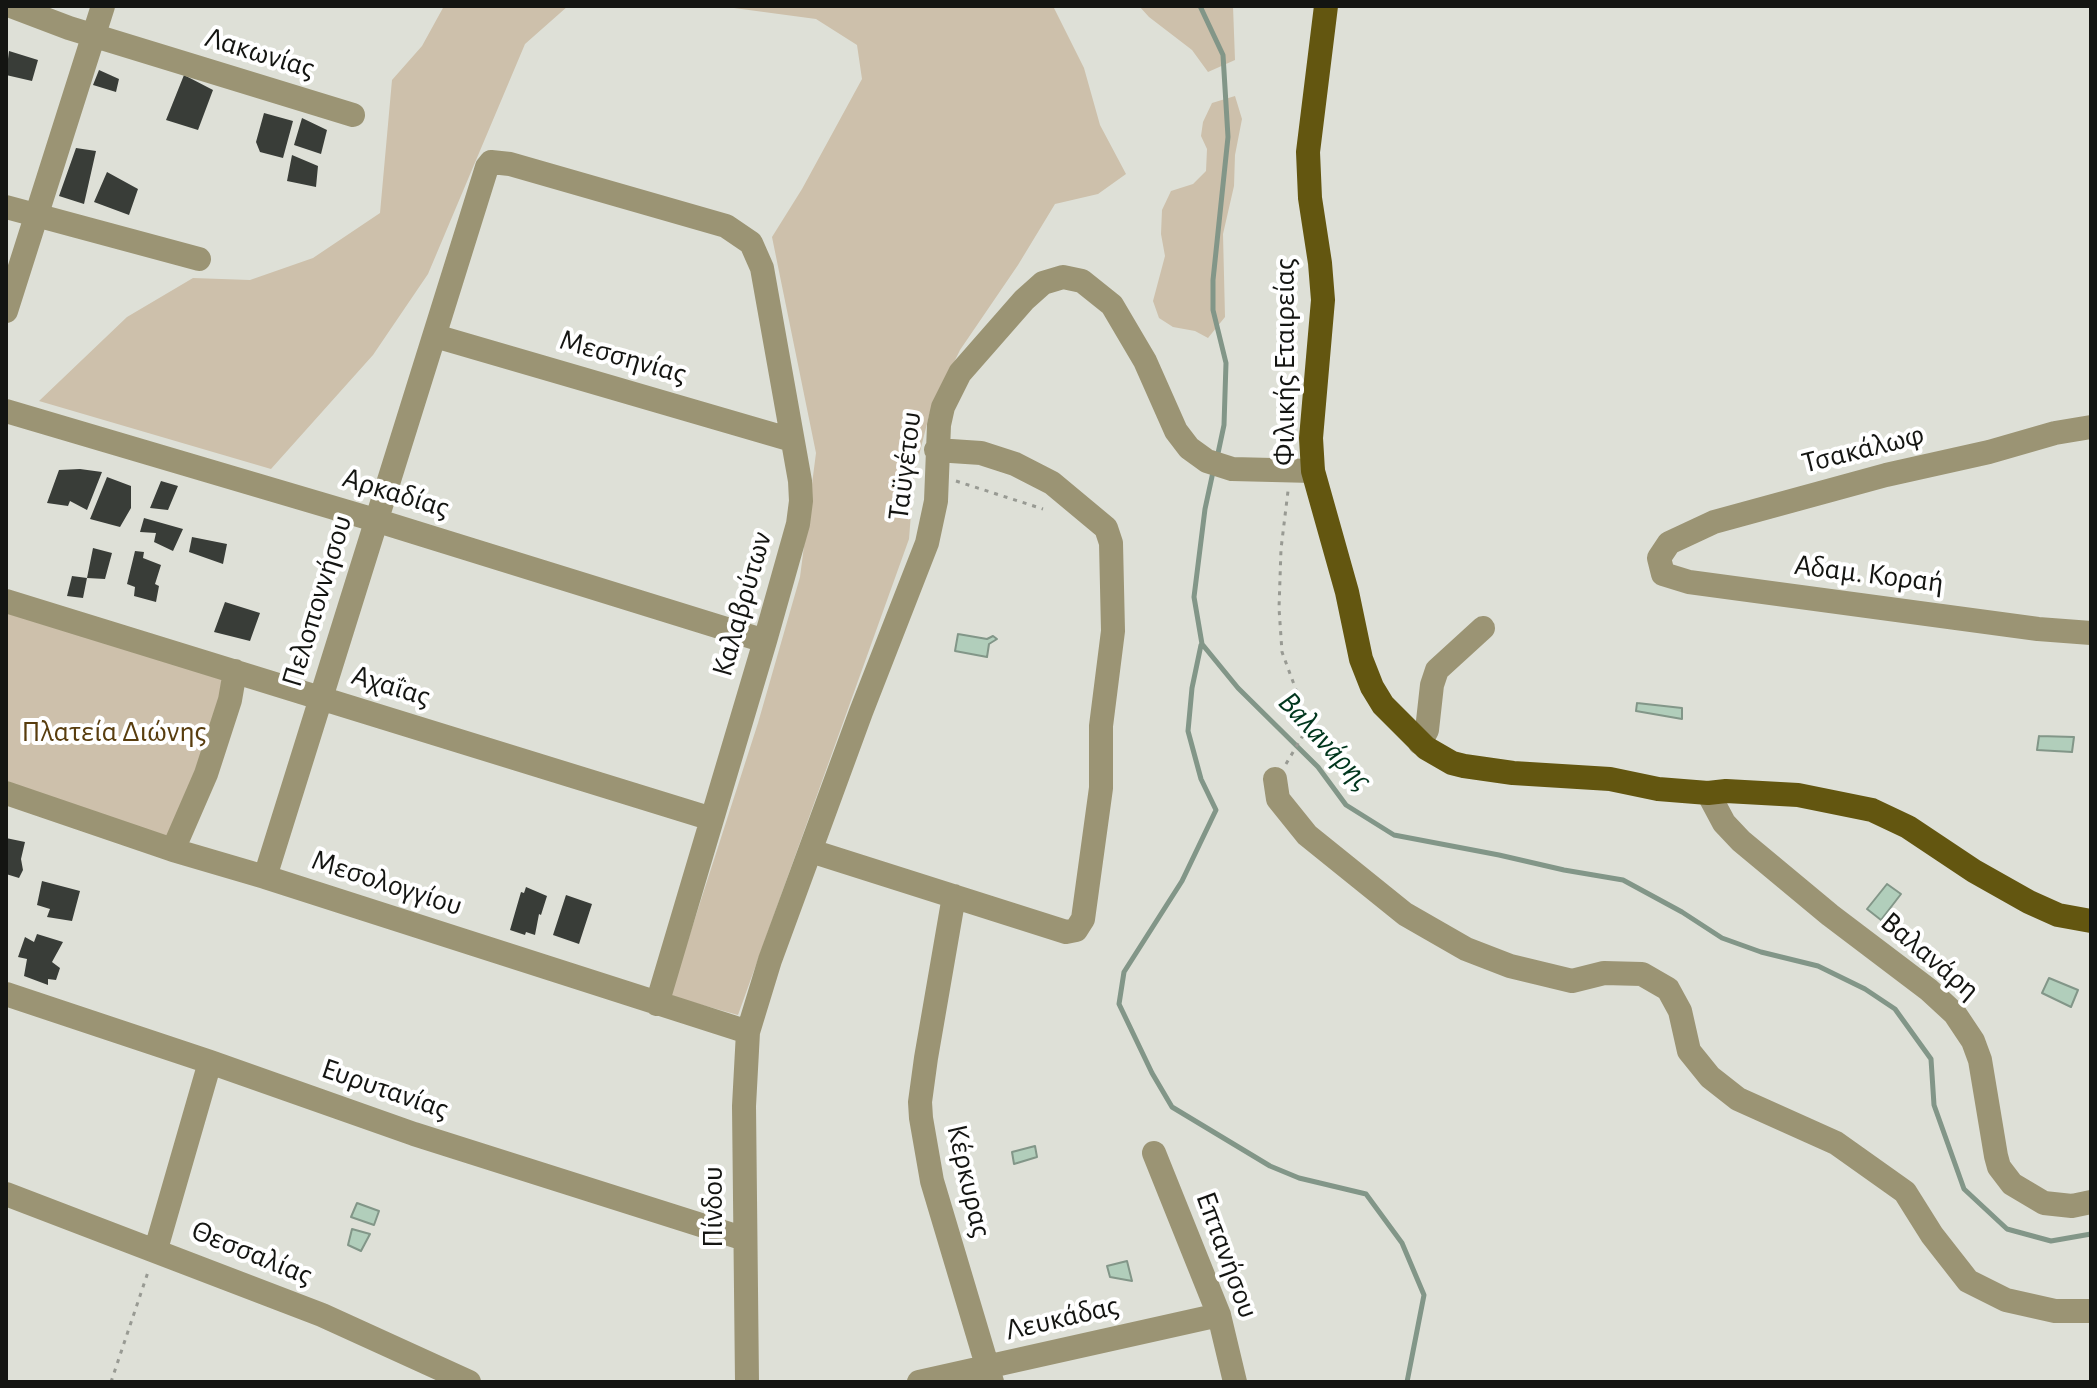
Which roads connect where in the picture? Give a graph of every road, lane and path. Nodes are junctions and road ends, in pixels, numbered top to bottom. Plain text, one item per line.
1 (11, 6) edge
2 (103, 6) edge
3 (1326, 6) edge
4 (94, 36) junction
5 (353, 115) dead end
6 (491, 162) joint
7 (6, 207) edge
8 (38, 214) junction
9 (199, 259) dead end
10 (6, 311) edge
11 (435, 336) junction
12 (6, 411) edge
13 (2091, 427) edge
14 (792, 440) junction
15 (936, 450) junction
16 (1288, 471) junction
17 (1313, 471) junction
18 (937, 475) junction
19 (1043, 509) dead end
20 (375, 520) junction
21 (1660, 553) joint
22 (6, 601) edge
23 (1483, 628) dead end
24 (2091, 633) edge
25 (765, 641) junction
26 (235, 671) junction
27 (321, 698) junction
28 (1420, 743) junction
29 (1275, 779) joint
30 (6, 793) edge
31 (1708, 793) junction
32 (712, 819) junction
33 (173, 850) junction
34 (811, 851) junction
35 (265, 877) junction
36 (954, 896) junction
37 (2091, 921) edge
38 (6, 994) edge
39 (657, 1004) junction
40 (748, 1032) junction
41 (210, 1062) junction
42 (1154, 1153) dead end
43 (6, 1194) edge
44 (2091, 1202) edge
45 (745, 1239) junction
46 (156, 1249) junction
47 (2091, 1311) edge
48 (1219, 1315) junction
49 (990, 1375) edge
50 (111, 1382) edge
51 (469, 1382) edge
52 (747, 1382) edge
53 (919, 1382) edge
54 (1235, 1382) edge

1 - 4 street, Λακωνίας
2 - 4 street
3 - 17 main road, Φιλικής Εταιρείας
4 - 5 street, Λακωνίας
4 - 8 street
6 - 11 street, Πελοποννήσου
6 - 14 street, Καλαβρύτων
7 - 8 street
8 - 9 street
8 - 10 street
11 - 14 street, Μεσσηνίας
11 - 20 street, Πελοποννήσου
12 - 20 street, Αρκαδίας
13 - 21 street, Τσακάλωφ
14 - 25 street, Καλαβρύτων
15 - 16 street, Ταϋγέτου
15 - 18 street, Ταϋγέτου
15 - 36 street
16 - 17 street, Ταϋγέτου
16 - 29 path
17 - 28 main road, Φιλικής Εταιρείας
18 - 19 path
18 - 34 street, Ταϋγέτου
20 - 25 street, Αρκαδίας
20 - 27 street, Πελοποννήσου
21 - 24 street, Αδαμ. Κοραή
22 - 26 street, Αχαΐας
23 - 28 street
25 - 32 street, Καλαβρύτων
26 - 27 street, Αχαΐας
26 - 33 street
27 - 32 street, Αχαΐας
27 - 35 street, Πελοποννήσου
28 - 31 main road, Φιλικής Εταιρείας
29 - 47 street
30 - 33 street, Μεσολογγίου
31 - 37 main road, Φιλικής Εταιρείας
31 - 44 street, Βαλανάρη
32 - 39 street, Καλαβρύτων
33 - 35 street, Μεσολογγίου
34 - 36 street
34 - 40 street, Ταϋγέτου
35 - 39 street, Μεσολογγίου
36 - 49 street, Κέρκυρας
38 - 41 street, Ευρυτανίας
39 - 40 street, Μεσολογγίου
40 - 45 street, Πίνδου
41 - 45 street, Ευρυτανίας
41 - 46 street
42 - 48 street, Επτανήσου
43 - 46 street, Θεσσαλίας
45 - 52 street, Πίνδου
46 - 50 path
46 - 51 street, Θεσσαλίας
48 - 49 street, Λευκάδας
48 - 54 street, Επτανήσου
49 - 53 street, Λευκάδας

